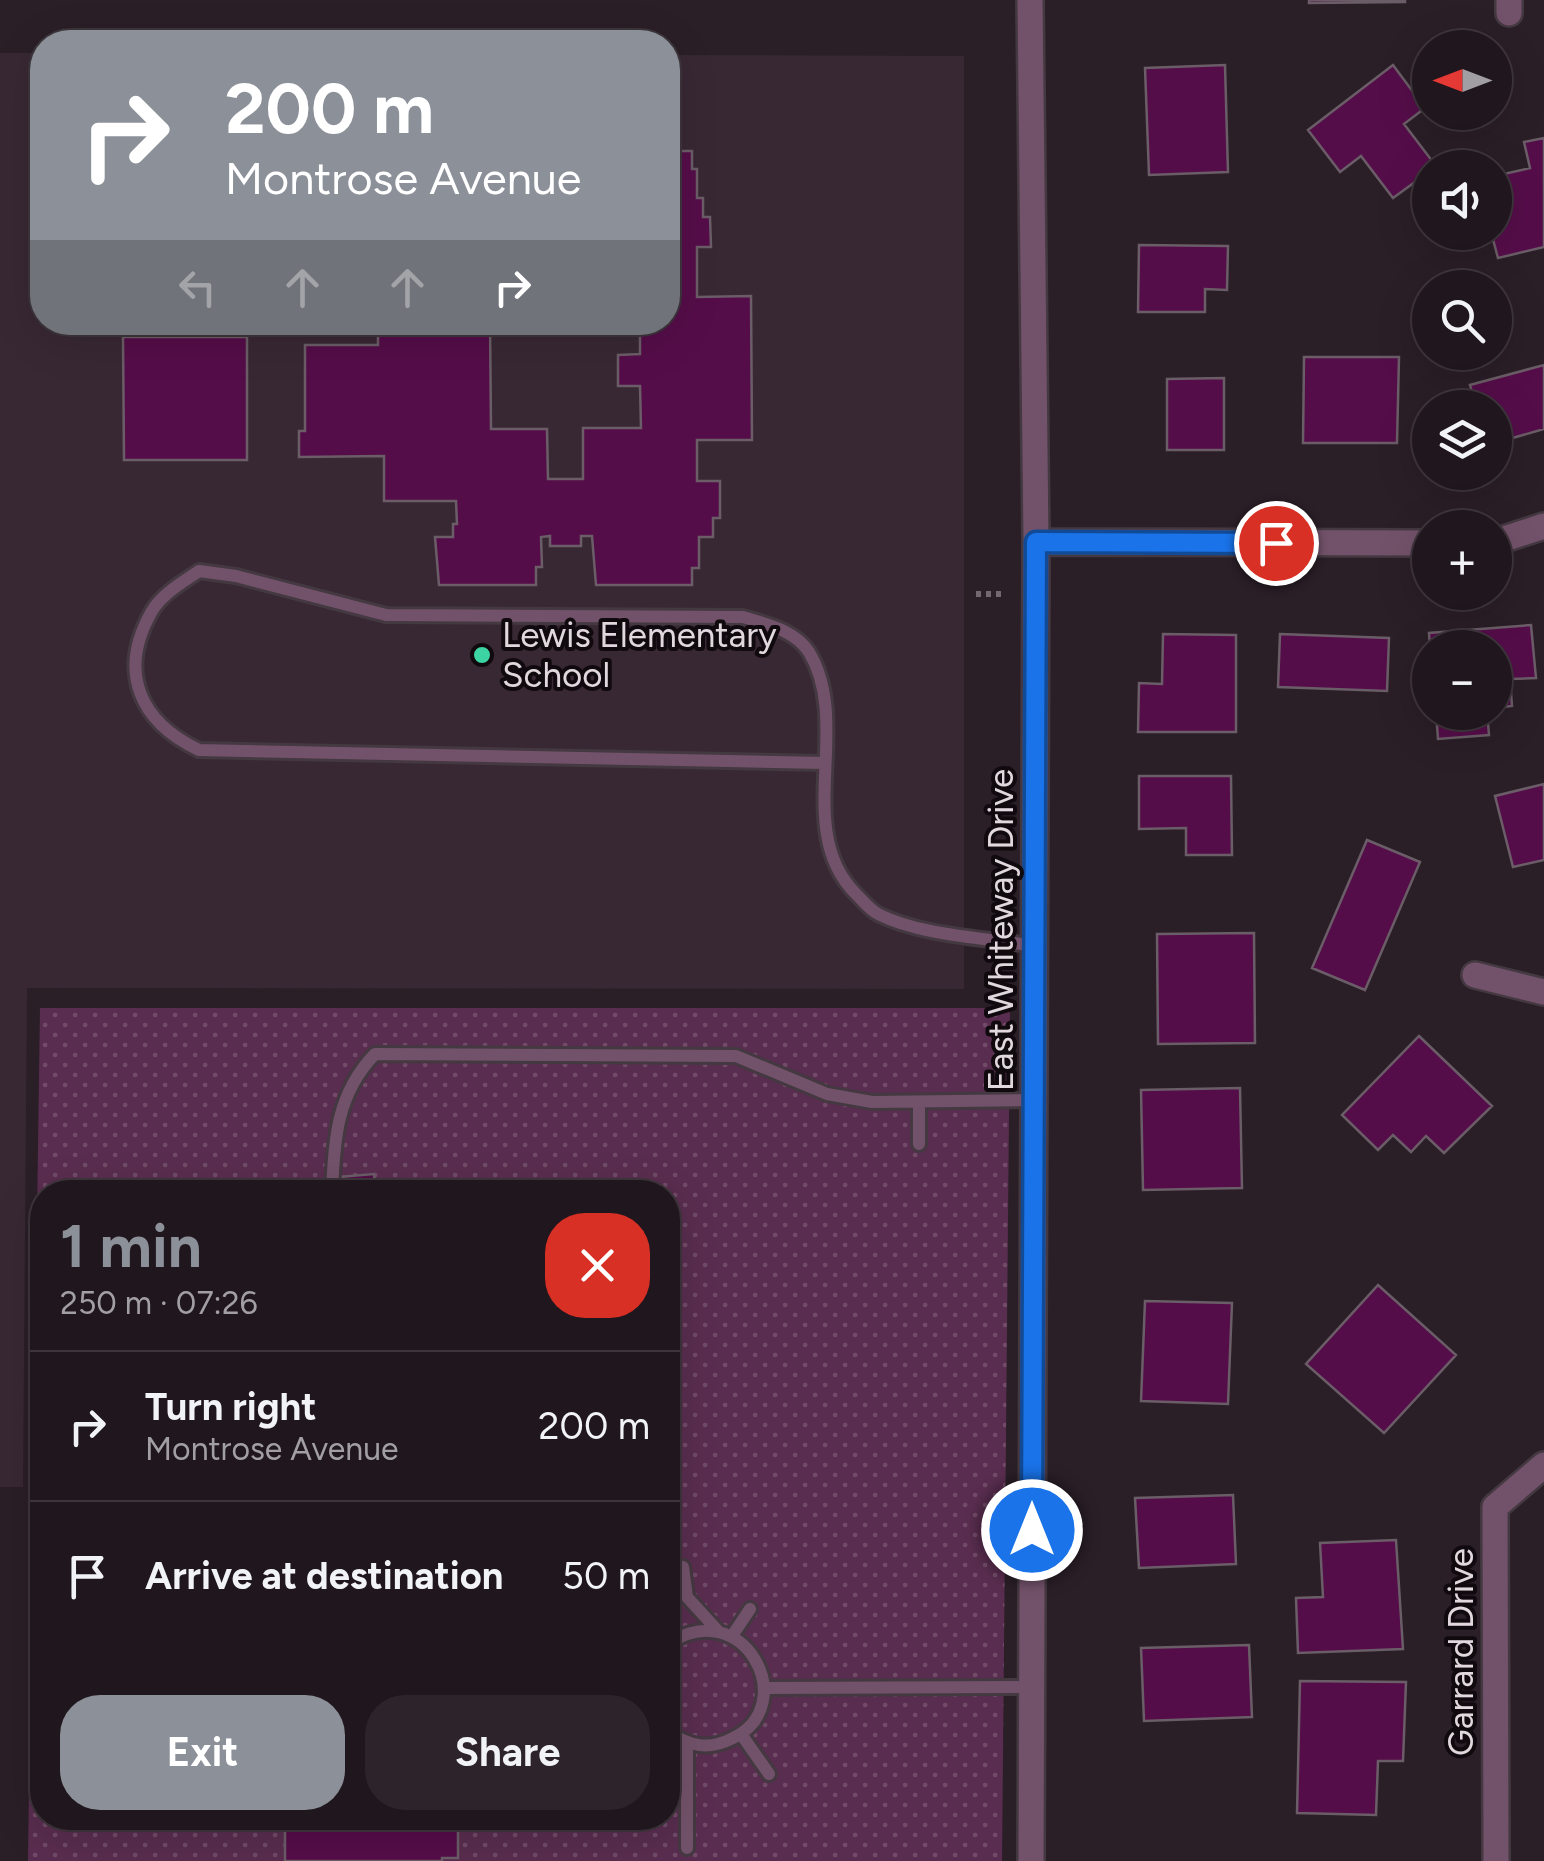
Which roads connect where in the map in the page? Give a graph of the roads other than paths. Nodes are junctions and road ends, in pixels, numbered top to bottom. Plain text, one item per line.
1 (1030, 0) edge
2 (1544, 526) edge
3 (1512, 536) edge
4 (1036, 542) junction
5 (1412, 543) edge
6 (825, 763) junction
7 (1036, 946) junction
8 (1474, 975) dead end
9 (1544, 992) edge
10 (1036, 1100) junction
11 (919, 1102) junction
12 (919, 1144) dead end
13 (332, 1180) edge
14 (1544, 1465) edge
15 (683, 1567) dead end
16 (750, 1608) dead end
17 (725, 1633) junction
18 (680, 1636) edge
19 (1032, 1687) junction
20 (764, 1688) junction
21 (741, 1734) junction
22 (680, 1740) edge
23 (687, 1744) junction
24 (768, 1774) dead end
25 (687, 1848) dead end
26 (1031, 1861) edge
27 (1496, 1861) edge

1 - 4 street, East Whiteway Drive
2 - 3 street
4 - 5 street
4 - 7 street, East Whiteway Drive
6 - 6 lane
6 - 7 lane
7 - 10 street, East Whiteway Drive
8 - 9 street
10 - 11 lane
10 - 19 street, East Whiteway Drive
11 - 12 lane
11 - 13 lane
14 - 27 street, Garrard Drive
15 - 17 lane
16 - 17 lane
17 - 18 lane
17 - 20 lane
19 - 20 lane
19 - 26 street, East Whiteway Drive
20 - 21 lane
21 - 23 lane
21 - 24 lane
22 - 23 lane
23 - 25 lane

